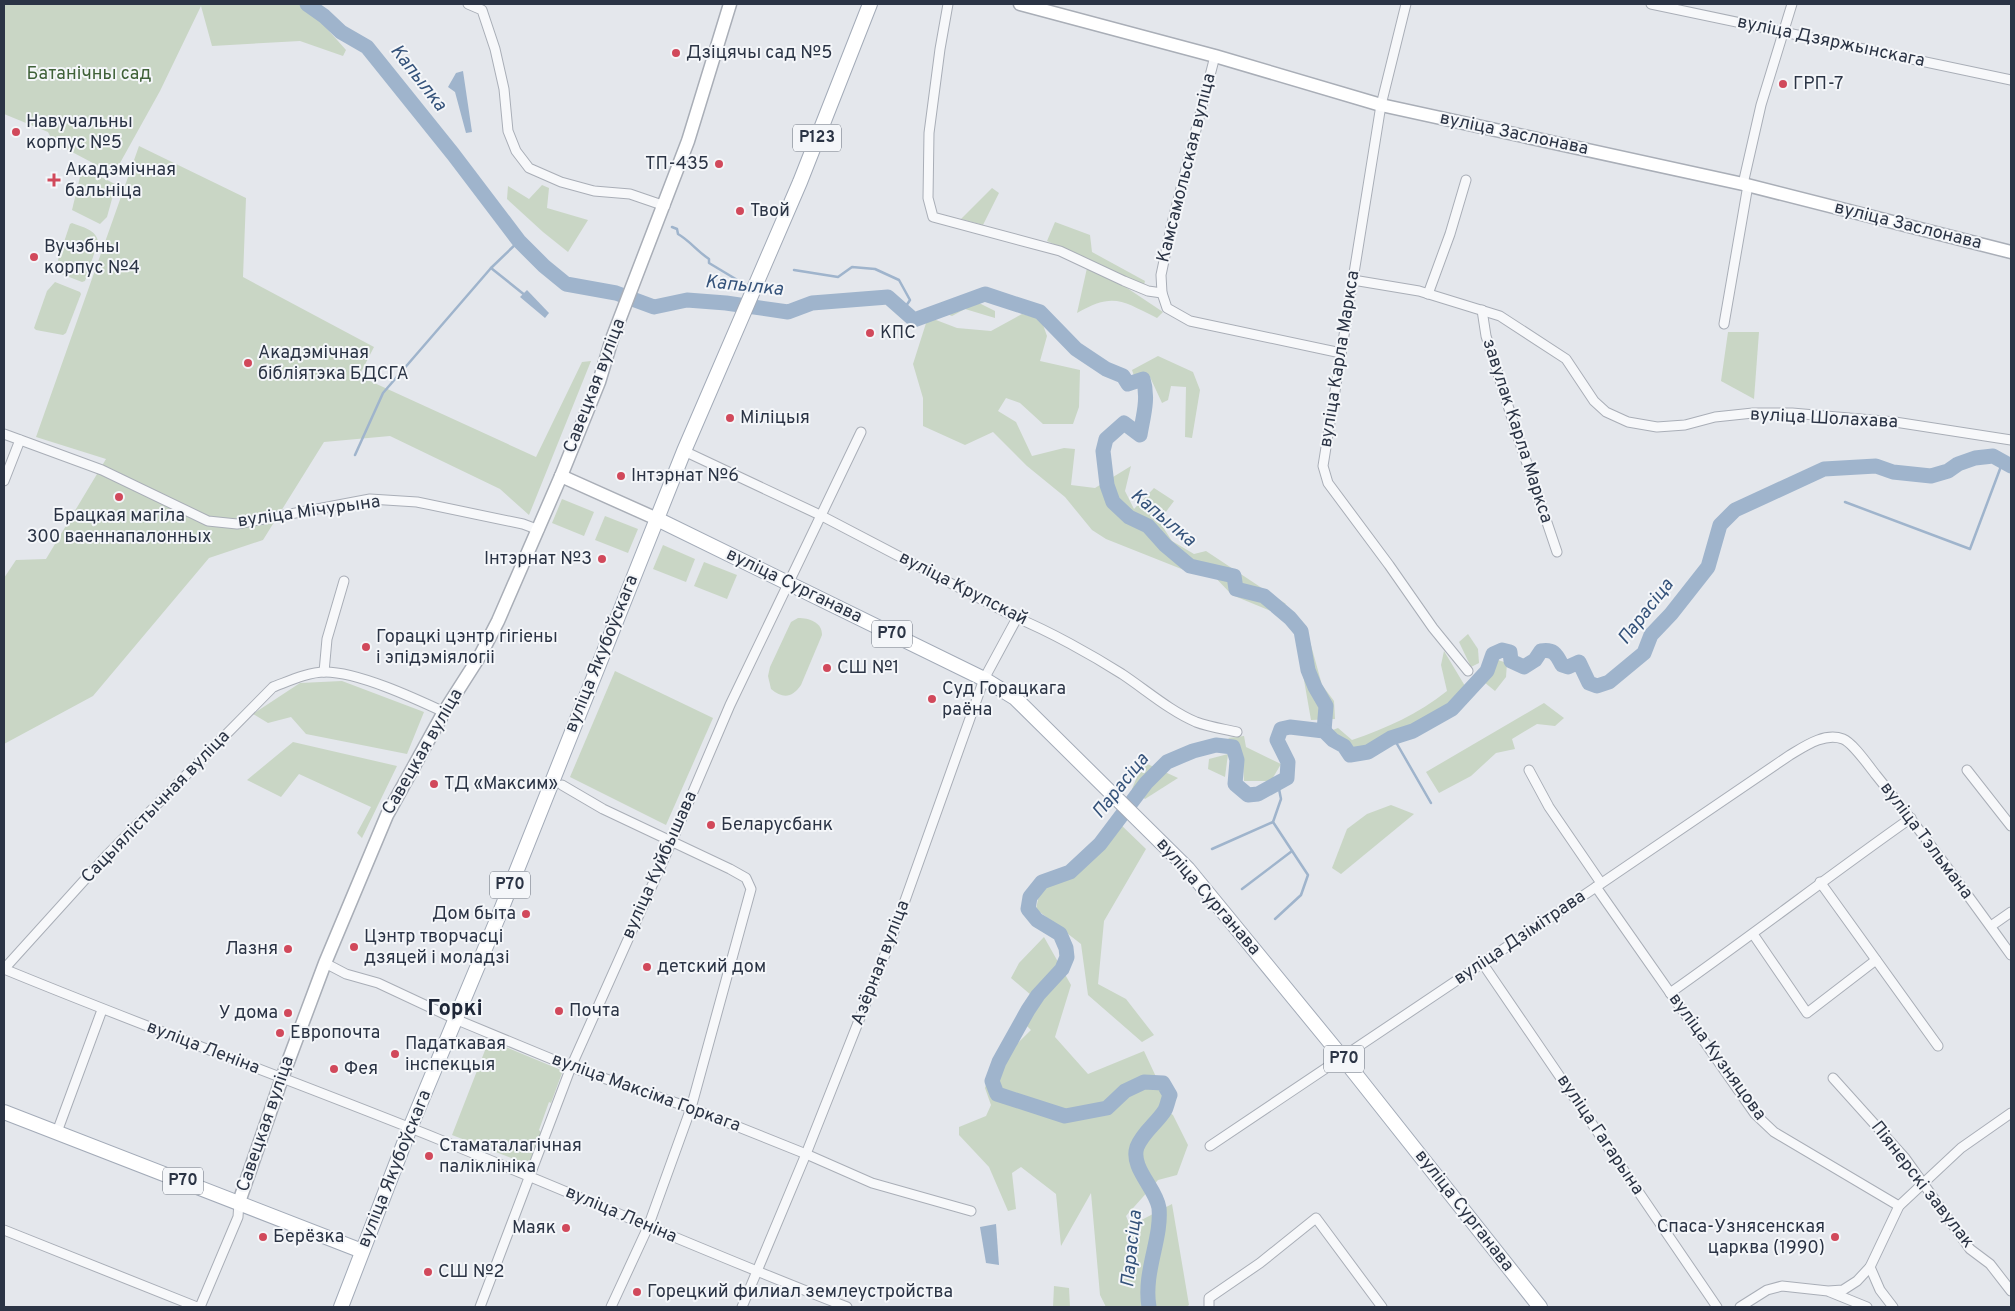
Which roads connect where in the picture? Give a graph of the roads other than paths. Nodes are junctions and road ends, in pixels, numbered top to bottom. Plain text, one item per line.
1 (468, 4) edge
2 (730, 4) edge
3 (870, 4) edge
4 (948, 4) edge
5 (1020, 4) edge
6 (1406, 4) edge
7 (1651, 4) edge
8 (1792, 4) edge
9 (485, 7) edge
10 (1782, 32) junction
11 (1215, 56) junction
12 (2011, 80) edge
13 (1381, 105) junction
14 (1466, 180) dead end
15 (1746, 185) junction
16 (665, 206) junction
17 (2011, 252) edge
18 (1353, 280) junction
19 (1162, 293) junction
20 (1428, 294) junction
21 (1482, 310) junction
22 (1724, 324) dead end
23 (1341, 353) junction
24 (861, 432) dead end
25 (4, 434) edge
26 (20, 440) junction
27 (2011, 440) edge
28 (684, 451) junction
29 (561, 476) junction
30 (4, 481) edge
31 (820, 515) junction
32 (657, 519) junction
33 (539, 530) junction
34 (1557, 552) dead end
35 (344, 582) dead end
36 (788, 583) junction
37 (1017, 618) junction
38 (1468, 671) dead end
39 (324, 672) junction
40 (984, 679) junction
41 (444, 712) junction
42 (1237, 732) dead end
43 (1833, 736) joint
44 (1528, 770) dead end
45 (1967, 770) dead end
46 (562, 786) dead end
47 (1911, 818) junction
48 (2011, 826) edge
49 (672, 841) junction
50 (1820, 882) junction
51 (1599, 885) junction
52 (2011, 912) edge
53 (1991, 926) junction
54 (1753, 934) junction
55 (2011, 954) edge
56 (1876, 960) junction
57 (325, 963) junction
58 (1483, 964) junction
59 (4, 969) edge
60 (1670, 993) junction
61 (102, 1010) junction
62 (455, 1018) junction
63 (1938, 1046) dead end
64 (1342, 1056) junction
65 (571, 1066) junction
66 (282, 1078) junction
67 (1833, 1078) dead end
68 (691, 1108) junction
69 (4, 1112) edge
70 (2011, 1113) edge
71 (410, 1128) junction
72 (57, 1132) junction
73 (1210, 1146) dead end
74 (806, 1154) junction
75 (529, 1177) junction
76 (1922, 1183) junction
77 (239, 1202) junction
78 (1898, 1206) junction
79 (971, 1211) dead end
80 (648, 1227) junction
81 (4, 1230) edge
82 (362, 1251) junction
83 (1870, 1267) junction
84 (757, 1272) junction
85 (1828, 1291) junction
86 (2011, 1291) edge
87 (199, 1307) edge
88 (341, 1307) edge
89 (480, 1307) edge
90 (611, 1307) edge
91 (742, 1307) edge
92 (847, 1307) edge
93 (1209, 1307) edge
94 (1382, 1307) edge
95 (1540, 1307) edge
96 (1717, 1307) edge
97 (1740, 1307) edge
98 (1867, 1307) edge
99 (1893, 1307) edge

1 - 9 street
2 - 16 main road, Савецкая вуліца
3 - 28 main road, вуліца Якубоўскага / Р123
4 - 19 street
5 - 11 main road, вуліца Заслонава
6 - 13 street, вуліца Карла Маркса
7 - 10 street, вуліца Дзяржынскага
8 - 10 street
9 - 16 street
10 - 12 street, вуліца Дзяржынскага
10 - 15 street
11 - 13 main road, вуліца Заслонава
11 - 19 street, Камсамольская вуліца
13 - 15 main road, вуліца Заслонава
13 - 18 street, вуліца Карла Маркса
14 - 20 street
15 - 17 main road, вуліца Заслонава
15 - 22 street
16 - 29 main road, Савецкая вуліца
18 - 20 street, вуліца Шолахава
18 - 23 street, вуліца Карла Маркса
19 - 23 street
20 - 21 street, вуліца Шолахава
21 - 27 street, вуліца Шолахава
21 - 34 street, завулак Карла Маркса
23 - 38 street, вуліца Карла Маркса
24 - 31 street, вуліца Куйбышава
25 - 26 street, вуліца Мічурына
26 - 30 street
26 - 33 street, вуліца Мічурына
28 - 31 street, вуліца Крупскай
28 - 32 main road, вуліца Якубоўскага / Р123
29 - 32 main road
29 - 33 main road, Савецкая вуліца
31 - 36 street, вуліца Куйбышава
31 - 37 street, вуліца Крупскай
32 - 36 main road, вуліца Сурганава / Р70
32 - 62 main road, вуліца Якубоўскага / Р70
33 - 41 main road, Савецкая вуліца
35 - 39 street
36 - 40 main road, вуліца Сурганава / Р70
36 - 49 street, вуліца Куйбышава
37 - 40 street, Азёрная вуліца
37 - 42 street, вуліца Крупскай
39 - 41 street, Сацыялістычная вуліца
39 - 59 street, Сацыялістычная вуліца
40 - 64 main road, вуліца Сурганава / Р70
40 - 74 street, Азёрная вуліца
41 - 57 main road, Савецкая вуліца
43 - 47 street, вуліца Тэльмана
43 - 51 street, вуліца Дзімітрава
44 - 51 street, вуліца Кузняцова
45 - 48 street
46 - 49 street
47 - 50 street
47 - 53 street, вуліца Тэльмана
49 - 65 street, вуліца Куйбышава
49 - 68 street
50 - 54 street
50 - 56 street
51 - 58 street, вуліца Дзімітрава
51 - 60 street, вуліца Кузняцова
52 - 53 street
53 - 55 street, вуліца Тэльмана
54 - 56 street
54 - 60 street
56 - 63 street
57 - 62 street, вуліца Максіма Горкага
57 - 66 main road, Савецкая вуліца
58 - 64 street, вуліца Дзімітрава
58 - 96 street, вуліца Гагарына
59 - 61 street, вуліца Леніна
60 - 78 street, вуліца Кузняцова
61 - 66 street, вуліца Леніна
61 - 72 street
62 - 65 street, вуліца Максіма Горкага
62 - 71 main road, вуліца Якубоўскага / Р70
64 - 73 street, вуліца Дзімітрава
64 - 95 main road, вуліца Сурганава / Р70
65 - 68 street, вуліца Максіма Горкага
65 - 75 street, вуліца Куйбышава
66 - 71 street, вуліца Леніна
66 - 77 main road, Савецкая вуліца
67 - 76 street, Піянерскі завулак
68 - 74 street, вуліца Максіма Горкага
68 - 80 street
69 - 72 main road, Р70
70 - 76 street
71 - 75 street, вуліца Леніна
71 - 82 main road, вуліца Якубоўскага / Р70
72 - 77 main road, Р70
74 - 79 street, вуліца Максіма Горкага
74 - 84 street, Азёрная вуліца
75 - 80 street, вуліца Леніна
75 - 89 street, вуліца Куйбышава
76 - 78 street
76 - 86 street, Піянерскі завулак
77 - 82 main road, Р70
77 - 87 street, Савецкая вуліца
78 - 83 street
80 - 84 street, вуліца Леніна
80 - 90 street
81 - 87 street
82 - 88 main road, вуліца Якубоўскага
83 - 85 street
83 - 99 street
84 - 91 street, Азёрная вуліца
84 - 92 street, вуліца Леніна
85 - 97 street
85 - 98 street
93 - 94 street

